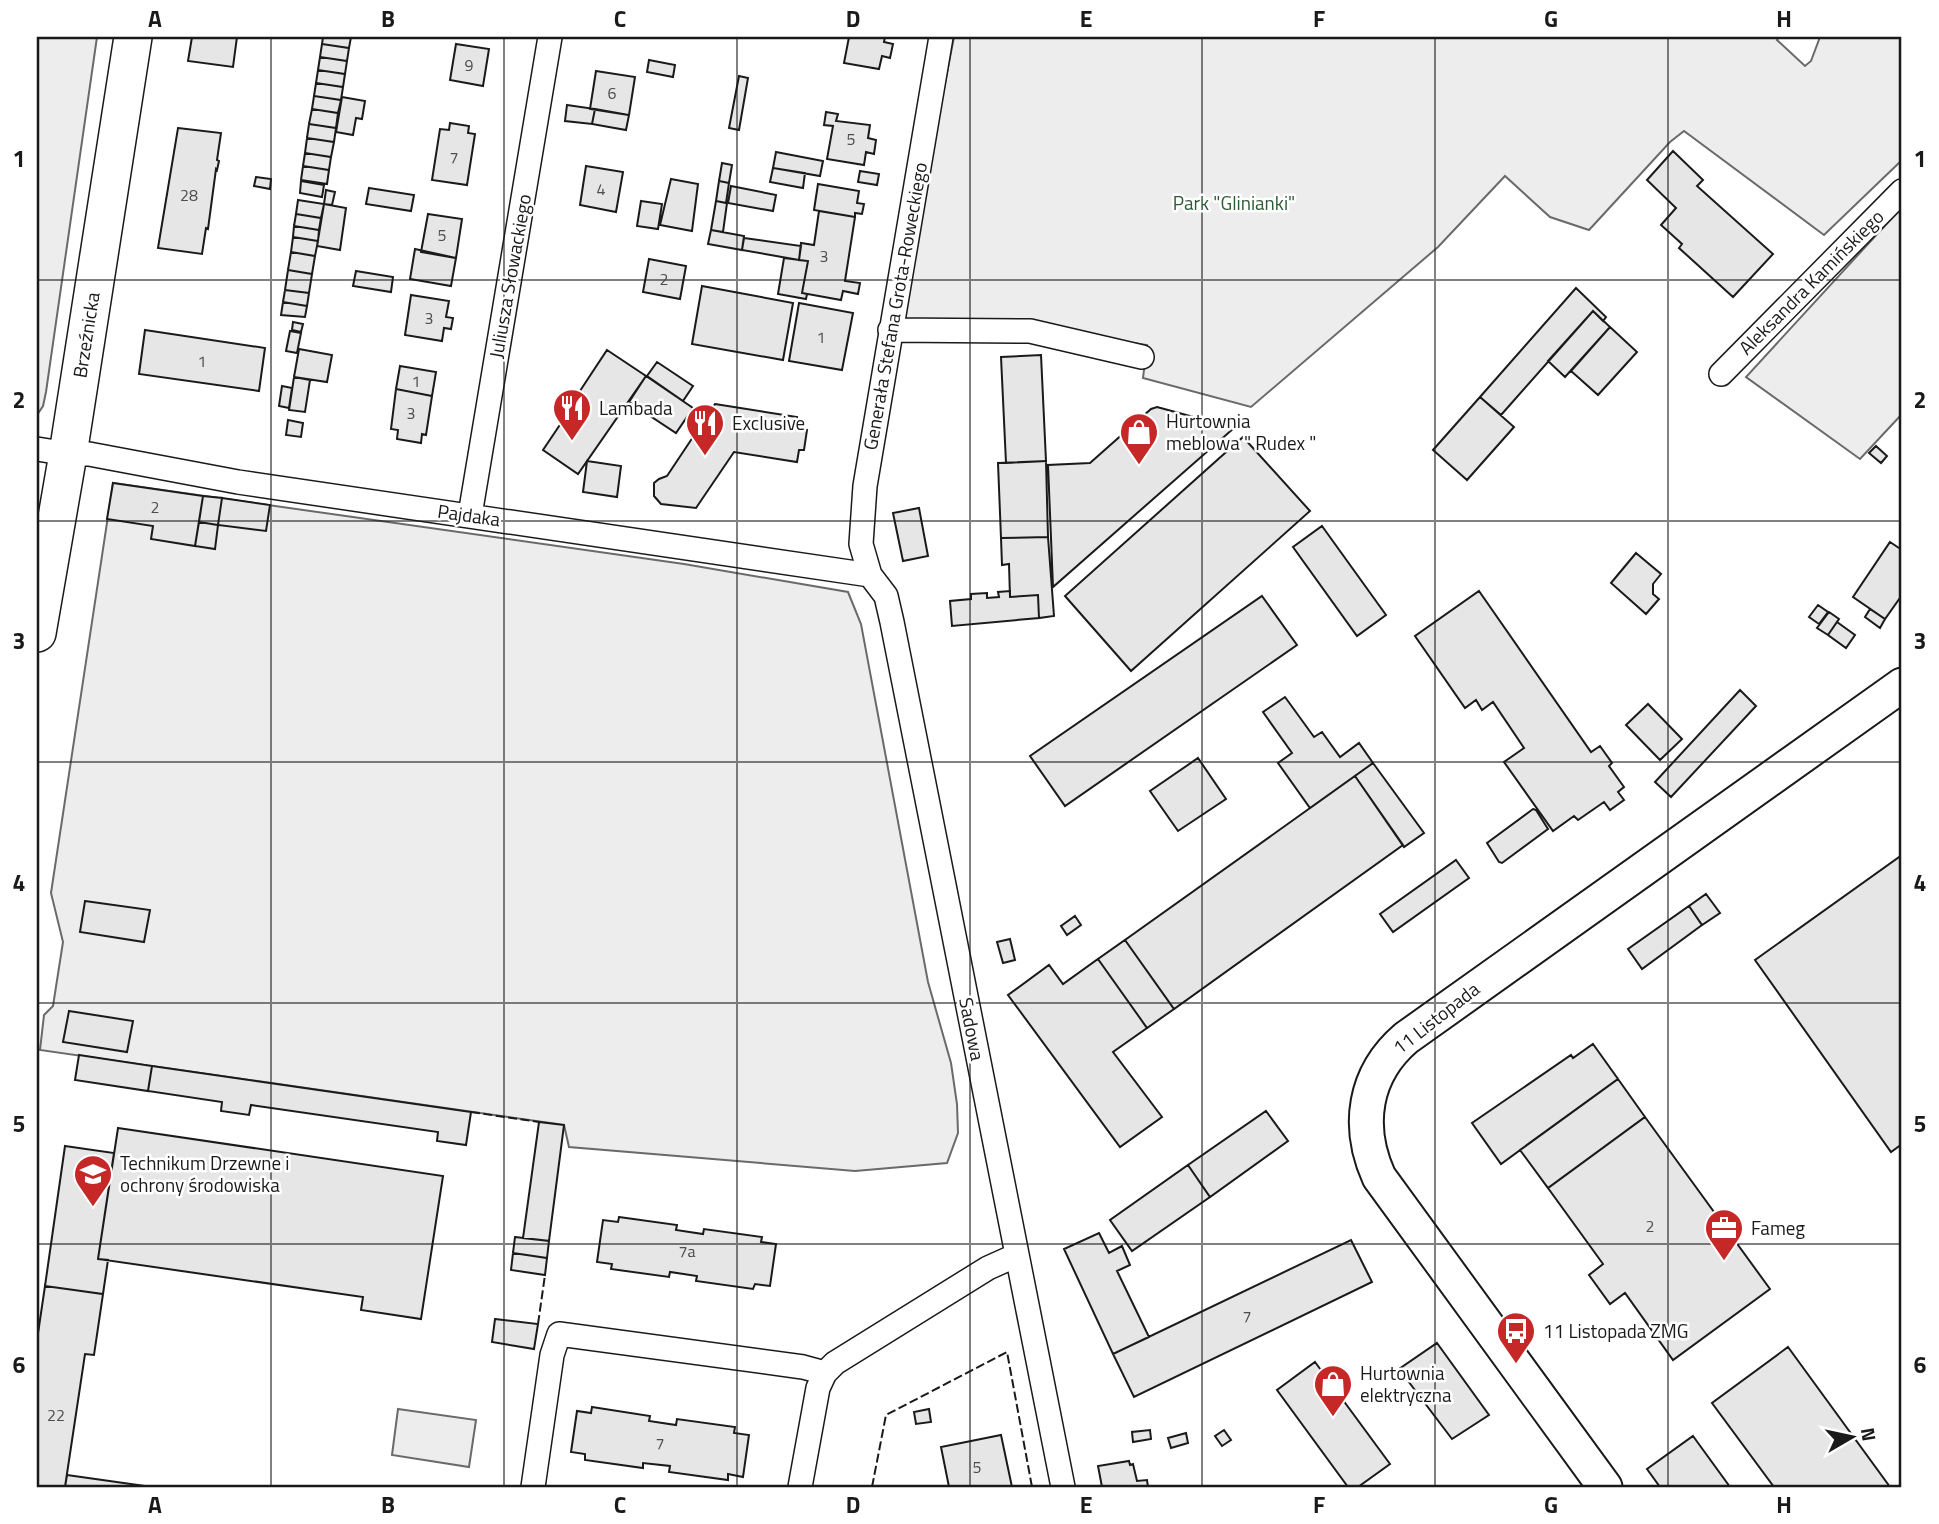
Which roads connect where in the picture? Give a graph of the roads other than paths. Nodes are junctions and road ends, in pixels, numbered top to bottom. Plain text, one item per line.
1 (132, 37) edge
2 (550, 37) edge
3 (941, 37) edge
4 (1902, 191) edge
5 (890, 330) junction
6 (1142, 357) dead end
7 (1720, 374) dead end
8 (52, 452) edge
9 (470, 515) junction
10 (870, 575) junction
11 (37, 633) edge
12 (1902, 685) edge
13 (1017, 1255) junction
14 (825, 1373) junction
15 (533, 1487) edge
16 (800, 1487) edge
17 (1063, 1487) edge
18 (1605, 1487) edge

1 - 8 main road, Brzeźnicka
2 - 9 street, Juliusza Słowackiego
3 - 5 street, Generała Stefana Grota-Roweckiego
4 - 7 street, Aleksandra Kamińskiego
5 - 6 street
5 - 10 street, Generała Stefana Grota-Roweckiego
8 - 9 street, Pajdaka
8 - 11 main road, Brzeźnicka
9 - 10 street, Pajdaka
10 - 13 street, Sadowa
12 - 18 street, 11 Listopada
13 - 14 street
13 - 17 street, Sadowa
14 - 15 street
14 - 16 street

